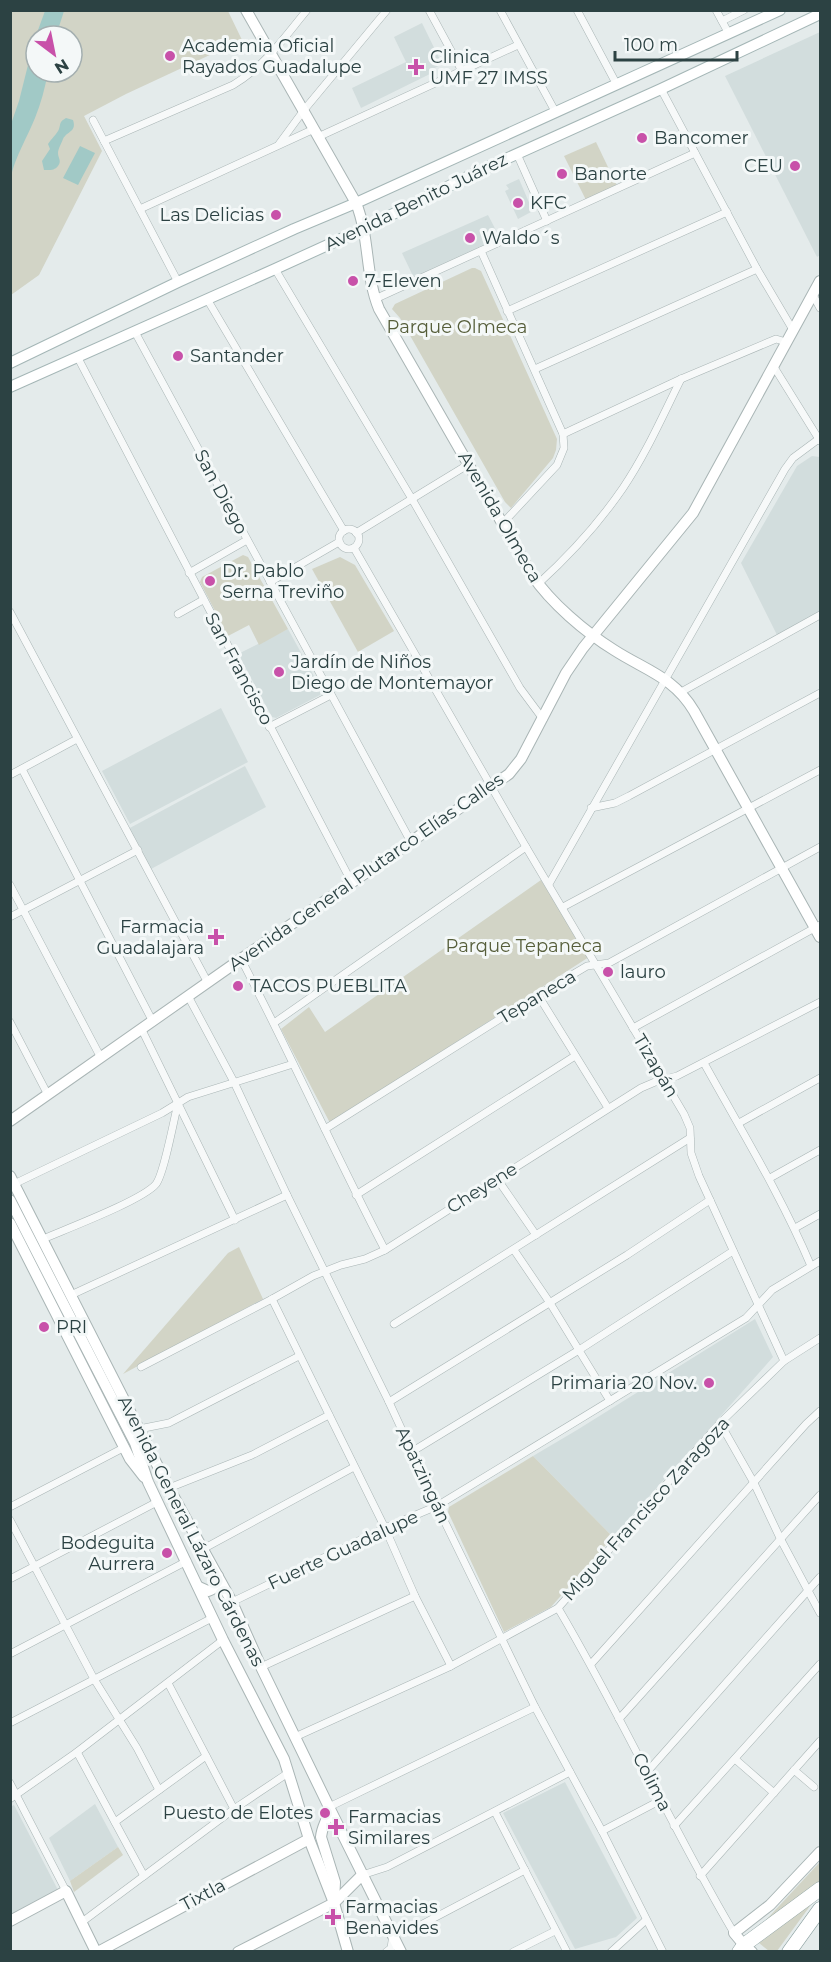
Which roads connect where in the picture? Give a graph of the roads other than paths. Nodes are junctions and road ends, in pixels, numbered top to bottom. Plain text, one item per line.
1 (246, 10) edge
2 (307, 10) edge
3 (387, 10) edge
4 (429, 10) edge
5 (500, 10) edge
6 (577, 10) edge
7 (716, 10) edge
8 (744, 10) edge
9 (780, 10) edge
10 (820, 14) edge
11 (722, 21) junction
12 (729, 34) junction
13 (518, 45) junction
14 (271, 53) junction
15 (462, 71) junction
16 (617, 85) junction
17 (661, 89) junction
18 (304, 110) junction
19 (556, 113) junction
20 (93, 120) dead end
21 (316, 133) junction
22 (104, 141) junction
23 (279, 145) junction
24 (695, 153) junction
25 (517, 154) junction
26 (356, 203) junction
27 (140, 209) junction
28 (727, 212) junction
29 (547, 221) junction
30 (365, 228) junction
31 (481, 251) junction
32 (275, 269) junction
33 (757, 270) junction
34 (820, 281) edge
35 (178, 282) junction
36 (813, 295) junction
37 (207, 299) junction
38 (375, 299) junction
39 (820, 308) edge
40 (507, 311) junction
41 (793, 330) junction
42 (135, 332) junction
43 (786, 342) junction
44 (78, 358) junction
45 (10, 363) edge
46 (774, 367) junction
47 (535, 369) junction
48 (681, 379) junction
49 (10, 387) edge
50 (563, 434) junction
51 (820, 440) edge
52 (469, 464) junction
53 (412, 499) junction
54 (503, 523) junction
55 (344, 531) junction
56 (356, 533) junction
57 (247, 540) junction
58 (339, 542) junction
59 (354, 548) junction
60 (189, 573) junction
61 (270, 582) junction
62 (538, 584) junction
63 (203, 600) junction
64 (10, 612) edge
65 (178, 614) dead end
66 (820, 615) edge
67 (593, 635) junction
68 (664, 679) junction
69 (681, 692) junction
70 (820, 693) edge
71 (331, 694) junction
72 (543, 719) junction
73 (269, 727) junction
74 (77, 739) junction
75 (715, 749) junction
76 (22, 769) junction
77 (820, 770) edge
78 (10, 776) edge
79 (493, 786) junction
80 (591, 808) junction
81 (748, 809) junction
82 (411, 842) junction
83 (526, 847) junction
84 (820, 848) edge
85 (138, 850) junction
86 (782, 868) junction
87 (81, 880) junction
88 (352, 883) junction
89 (549, 884) junction
90 (10, 885) edge
91 (563, 907) junction
92 (24, 909) junction
93 (10, 917) edge
94 (819, 930) edge
95 (241, 959) junction
96 (597, 965) junction
97 (208, 983) junction
98 (538, 995) junction
99 (188, 996) junction
100 (820, 1002) edge
101 (10, 1022) edge
102 (153, 1022) junction
103 (274, 1023) junction
104 (633, 1028) junction
105 (142, 1030) junction
106 (575, 1056) junction
107 (101, 1058) junction
108 (704, 1063) junction
109 (293, 1064) junction
110 (820, 1078) edge
111 (665, 1080) junction
112 (234, 1082) junction
113 (48, 1095) junction
114 (178, 1103) junction
115 (608, 1108) junction
116 (10, 1121) edge
117 (739, 1123) junction
118 (325, 1130) junction
119 (690, 1138) junction
120 (820, 1150) edge
121 (770, 1178) junction
122 (12, 1180) edge
123 (498, 1180) junction
124 (286, 1195) junction
125 (356, 1195) junction
126 (10, 1200) edge
127 (710, 1200) junction
128 (820, 1214) edge
129 (235, 1220) junction
130 (10, 1223) edge
131 (795, 1228) junction
132 (536, 1235) junction
133 (37, 1240) junction
134 (385, 1250) junction
135 (514, 1250) junction
136 (733, 1251) junction
137 (29, 1260) junction
138 (820, 1261) edge
139 (811, 1266) junction
140 (325, 1271) junction
141 (72, 1295) junction
142 (272, 1299) junction
143 (550, 1303) junction
144 (758, 1305) junction
145 (68, 1311) junction
146 (394, 1324) dead end
147 (63, 1327) junction
148 (820, 1338) edge
149 (579, 1350) junction
150 (299, 1356) junction
151 (784, 1361) junction
152 (141, 1367) dead end
153 (610, 1401) junction
154 (390, 1402) junction
155 (820, 1411) edge
156 (329, 1415) junction
157 (720, 1423) junction
158 (139, 1429) junction
159 (129, 1445) junction
160 (413, 1451) junction
161 (354, 1467) junction
162 (754, 1483) junction
163 (169, 1488) junction
164 (820, 1495) edge
165 (157, 1502) junction
166 (437, 1506) junction
167 (10, 1507) edge
168 (186, 1517) junction
169 (10, 1520) edge
170 (169, 1527) junction
171 (385, 1528) junction
172 (781, 1540) junction
173 (203, 1549) junction
174 (187, 1561) junction
175 (35, 1566) junction
176 (218, 1576) junction
177 (820, 1577) edge
178 (10, 1579) edge
179 (199, 1587) junction
180 (809, 1590) junction
181 (415, 1596) junction
182 (232, 1602) junction
183 (558, 1608) junction
184 (820, 1613) edge
185 (212, 1618) junction
186 (66, 1624) junction
187 (223, 1640) junction
188 (502, 1640) junction
189 (10, 1654) edge
190 (591, 1664) junction
191 (820, 1664) edge
192 (451, 1666) junction
193 (261, 1667) junction
194 (94, 1679) junction
195 (168, 1683) junction
196 (535, 1707) junction
197 (119, 1719) junction
198 (619, 1719) junction
199 (10, 1723) edge
200 (295, 1737) junction
201 (820, 1742) edge
202 (77, 1752) junction
203 (206, 1756) junction
204 (735, 1759) junction
205 (794, 1770) junction
206 (570, 1772) junction
207 (647, 1772) junction
208 (288, 1773) junction
209 (10, 1783) edge
210 (814, 1788) dead end
211 (159, 1790) junction
212 (774, 1793) junction
213 (14, 1797) edge
214 (661, 1800) junction
215 (329, 1807) junction
216 (234, 1809) junction
217 (495, 1812) junction
218 (115, 1822) junction
219 (674, 1826) junction
220 (602, 1831) junction
221 (309, 1839) junction
222 (820, 1852) edge
223 (525, 1870) junction
224 (362, 1875) junction
225 (144, 1876) junction
226 (700, 1876) junction
227 (820, 1889) edge
228 (66, 1891) junction
229 (334, 1903) junction
230 (820, 1910) edge
231 (646, 1920) junction
232 (10, 1921) edge
233 (82, 1922) junction
234 (555, 1931) junction
235 (734, 1933) junction
236 (393, 1934) junction
237 (745, 1949) edge
238 (97, 1952) edge
239 (238, 1952) edge
240 (348, 1952) edge
241 (386, 1952) edge
242 (401, 1952) edge
243 (513, 1952) edge
244 (567, 1952) edge
245 (611, 1952) edge
246 (663, 1952) edge
247 (789, 1952) edge

1 - 14 street, Avenida Olmeca
2 - 14 street
3 - 18 street
4 - 15 street
5 - 13 street
6 - 16 street
7 - 11 street
8 - 11 street
9 - 12 street, Avenida Benito Juárez
10 - 17 street, Avenida Benito Juárez
11 - 12 street
12 - 16 street, Avenida Benito Juárez
13 - 15 street
13 - 19 street
14 - 18 street, Avenida Olmeca
14 - 22 street
15 - 21 street
16 - 19 street, Avenida Benito Juárez
17 - 24 street
17 - 25 street, Avenida Benito Juárez
18 - 21 street, Avenida Olmeca
18 - 23 street
19 - 26 street, Avenida Benito Juárez
20 - 22 street
21 - 23 street
21 - 26 street, Avenida Olmeca
22 - 27 street
23 - 27 street
24 - 28 street
24 - 29 street
25 - 29 street
25 - 30 street, Avenida Benito Juárez
26 - 30 street, Avenida Olmeca
26 - 35 street, Avenida Benito Juárez
27 - 35 street
28 - 33 street
28 - 40 street
29 - 31 street
30 - 32 street, Avenida Benito Juárez
30 - 38 street, Avenida Olmeca
31 - 38 street
31 - 40 street
32 - 37 street, Avenida Benito Juárez
32 - 53 street
33 - 41 street
33 - 47 street
34 - 36 street, Avenida General Plutarco Elías Calles
35 - 45 street, Avenida Benito Juárez
36 - 39 street
36 - 41 street, Avenida General Plutarco Elías Calles
37 - 42 street, Avenida Benito Juárez
37 - 55 street
38 - 52 street, Avenida Olmeca
40 - 47 street
41 - 43 street, Avenida General Plutarco Elías Calles
42 - 44 street, Avenida Benito Juárez
42 - 57 street, San Diego
43 - 46 street, Avenida General Plutarco Elías Calles
43 - 48 street
44 - 49 street, Avenida Benito Juárez
44 - 60 street, San Francisco
46 - 51 street
46 - 67 street, Avenida General Plutarco Elías Calles
47 - 50 street
48 - 50 street
48 - 62 street
50 - 54 street
51 - 68 street
52 - 53 street
52 - 54 street, Avenida Olmeca
53 - 56 street
53 - 72 street
54 - 62 street, Avenida Olmeca
55 - 56 street
55 - 58 street
56 - 59 street
57 - 60 street
57 - 61 street, San Diego
58 - 59 street
58 - 61 street
59 - 79 street, Tizapán
60 - 63 street, San Francisco
61 - 71 street, San Diego
62 - 67 street, Avenida Olmeca
63 - 65 street
63 - 73 street, San Francisco
64 - 74 street
66 - 69 street
67 - 68 street, Avenida Olmeca
67 - 72 street, Avenida General Plutarco Elías Calles
68 - 69 street, Avenida Olmeca
68 - 80 street
69 - 75 street, Avenida Olmeca
70 - 75 street
71 - 73 street
71 - 82 street, San Diego
72 - 79 street, Avenida General Plutarco Elías Calles
73 - 88 street, San Francisco
74 - 76 street
74 - 85 street
75 - 80 street
75 - 81 street, Avenida Olmeca
76 - 78 street
76 - 87 street
77 - 81 street
79 - 82 street, Avenida General Plutarco Elías Calles
79 - 83 street, Tizapán
80 - 89 street
81 - 86 street, Avenida Olmeca
81 - 91 street
82 - 88 street, Avenida General Plutarco Elías Calles
83 - 89 street, Tizapán
83 - 103 street
84 - 86 street, Tepaneca
85 - 87 street
85 - 97 street
86 - 94 street, Avenida Olmeca
86 - 96 street, Tepaneca
87 - 92 street
87 - 102 street
88 - 95 street, Avenida General Plutarco Elías Calles
89 - 91 street, Tizapán
90 - 92 street
91 - 96 street, Tizapán
92 - 93 street
92 - 107 street
94 - 104 street
95 - 97 street, Avenida General Plutarco Elías Calles
95 - 103 street
96 - 98 street, Tepaneca
96 - 104 street, Tizapán
97 - 99 street, Avenida General Plutarco Elías Calles
98 - 106 street
98 - 118 street, Tepaneca
99 - 102 street, Avenida General Plutarco Elías Calles
99 - 112 street, Apatzingán
100 - 108 street, Cheyene
101 - 113 street
102 - 105 street, Avenida General Plutarco Elías Calles
103 - 109 street
104 - 111 street, Tizapán
105 - 107 street, Avenida General Plutarco Elías Calles
105 - 114 street
106 - 115 street
106 - 125 street
107 - 113 street, Avenida General Plutarco Elías Calles
108 - 111 street, Cheyene
108 - 117 street
109 - 112 street
109 - 118 street
110 - 117 street
111 - 115 street, Cheyene
111 - 119 street, Tizapán
112 - 114 street
112 - 124 street, Apatzingán
113 - 116 street, Avenida General Plutarco Elías Calles
114 - 122 street
114 - 129 street
114 - 133 street
115 - 123 street, Cheyene
117 - 121 street
118 - 125 street
119 - 127 street, Tizapán
119 - 132 street
120 - 121 street
121 - 131 street
122 - 133 street, Avenida General Lázaro Cárdenas
123 - 132 street
123 - 134 street, Cheyene
124 - 129 street
124 - 140 street, Apatzingán
125 - 134 street
126 - 133 street, Avenida General Lázaro Cárdenas
127 - 136 street, Tizapán
127 - 143 street
128 - 131 street
129 - 141 street
130 - 137 street
131 - 139 street
132 - 135 street
133 - 137 street
133 - 141 street, Avenida General Lázaro Cárdenas
133 - 145 street, Avenida General Lázaro Cárdenas
134 - 140 street, Cheyene
135 - 143 street
135 - 146 street
136 - 144 street, Tizapán
136 - 149 street
137 - 147 street
138 - 139 street, Fuerte Guadalupe
139 - 144 street, Fuerte Guadalupe
140 - 142 street, Cheyene
140 - 154 street, Apatzingán
141 - 158 street, Avenida General Lázaro Cárdenas
142 - 150 street
142 - 152 street, Cheyene
143 - 149 street
143 - 154 street
144 - 151 street, Tizapán
144 - 153 street, Fuerte Guadalupe
145 - 147 street
145 - 159 street, Avenida General Lázaro Cárdenas
147 - 159 street
148 - 151 street, Miguel Francisco Zaragoza
149 - 153 street
149 - 160 street
150 - 156 street
150 - 158 street
151 - 157 street, Miguel Francisco Zaragoza
153 - 166 street, Fuerte Guadalupe
154 - 160 street, Apatzingán
155 - 162 street
156 - 161 street
156 - 163 street
157 - 162 street
157 - 183 street, Miguel Francisco Zaragoza
158 - 163 street, Avenida General Lázaro Cárdenas
159 - 165 street, Avenida General Lázaro Cárdenas
159 - 167 street
160 - 166 street, Apatzingán
161 - 171 street
161 - 173 street
162 - 172 street
162 - 190 street
163 - 168 street, Avenida General Lázaro Cárdenas
164 - 172 street
165 - 170 street, Avenida General Lázaro Cárdenas
165 - 175 street
166 - 171 street, Fuerte Guadalupe
166 - 188 street, Apatzingán
168 - 170 street
168 - 173 street, Avenida General Lázaro Cárdenas
169 - 175 street
170 - 174 street, Avenida General Lázaro Cárdenas
171 - 181 street
171 - 182 street, Fuerte Guadalupe
172 - 180 street
172 - 198 street
173 - 176 street, Avenida General Lázaro Cárdenas
174 - 179 street, Avenida General Lázaro Cárdenas
174 - 186 street
175 - 178 street
175 - 186 street
176 - 179 street
176 - 182 street, Avenida General Lázaro Cárdenas
177 - 180 street
179 - 185 street, Avenida General Lázaro Cárdenas
180 - 184 street
180 - 207 street
181 - 192 street
181 - 193 street
182 - 193 street, Avenida General Lázaro Cárdenas
183 - 188 street, Miguel Francisco Zaragoza
183 - 190 street, Colima
185 - 187 street, Avenida General Lázaro Cárdenas
185 - 194 street
186 - 189 street
186 - 194 street
187 - 195 street
187 - 208 street, Avenida General Lázaro Cárdenas
188 - 192 street, Miguel Francisco Zaragoza
188 - 196 street, Apatzingán
190 - 198 street, Colima
191 - 204 street
192 - 200 street, Miguel Francisco Zaragoza
193 - 200 street, Avenida General Lázaro Cárdenas
194 - 197 street
194 - 199 street
195 - 197 street
195 - 203 street
196 - 206 street, Apatzingán
196 - 215 street
197 - 202 street
197 - 211 street
198 - 207 street, Colima
200 - 215 street, Avenida General Lázaro Cárdenas
201 - 205 street
202 - 213 street
202 - 218 street
203 - 211 street
203 - 216 street
204 - 212 street
204 - 219 street
205 - 210 street
205 - 212 street
206 - 217 street
206 - 220 street, Apatzingán
207 - 214 street, Colima
208 - 216 street
208 - 221 street, Avenida General Lázaro Cárdenas
209 - 213 street
211 - 218 street
212 - 226 street
213 - 228 street
214 - 219 street, Colima
214 - 220 street
215 - 224 street, Avenida General Lázaro Cárdenas
215 - 229 street
216 - 225 street
217 - 223 street
217 - 224 street
218 - 225 street
219 - 226 street, Colima
220 - 231 street, Apatzingán
221 - 229 street, Avenida General Lázaro Cárdenas
221 - 238 street, Tixtla
222 - 235 street
223 - 234 street
223 - 236 street
224 - 229 street
224 - 236 street, Avenida General Lázaro Cárdenas
225 - 233 street
226 - 235 street, Colima
227 - 237 highway
228 - 232 street
228 - 233 street
229 - 239 street
229 - 240 street, Avenida General Lázaro Cárdenas
230 - 247 highway
231 - 245 street
231 - 246 street, Apatzingán
233 - 238 street
234 - 243 street
234 - 244 street
235 - 237 street, Colima
236 - 241 street
236 - 242 street, Avenida General Lázaro Cárdenas

